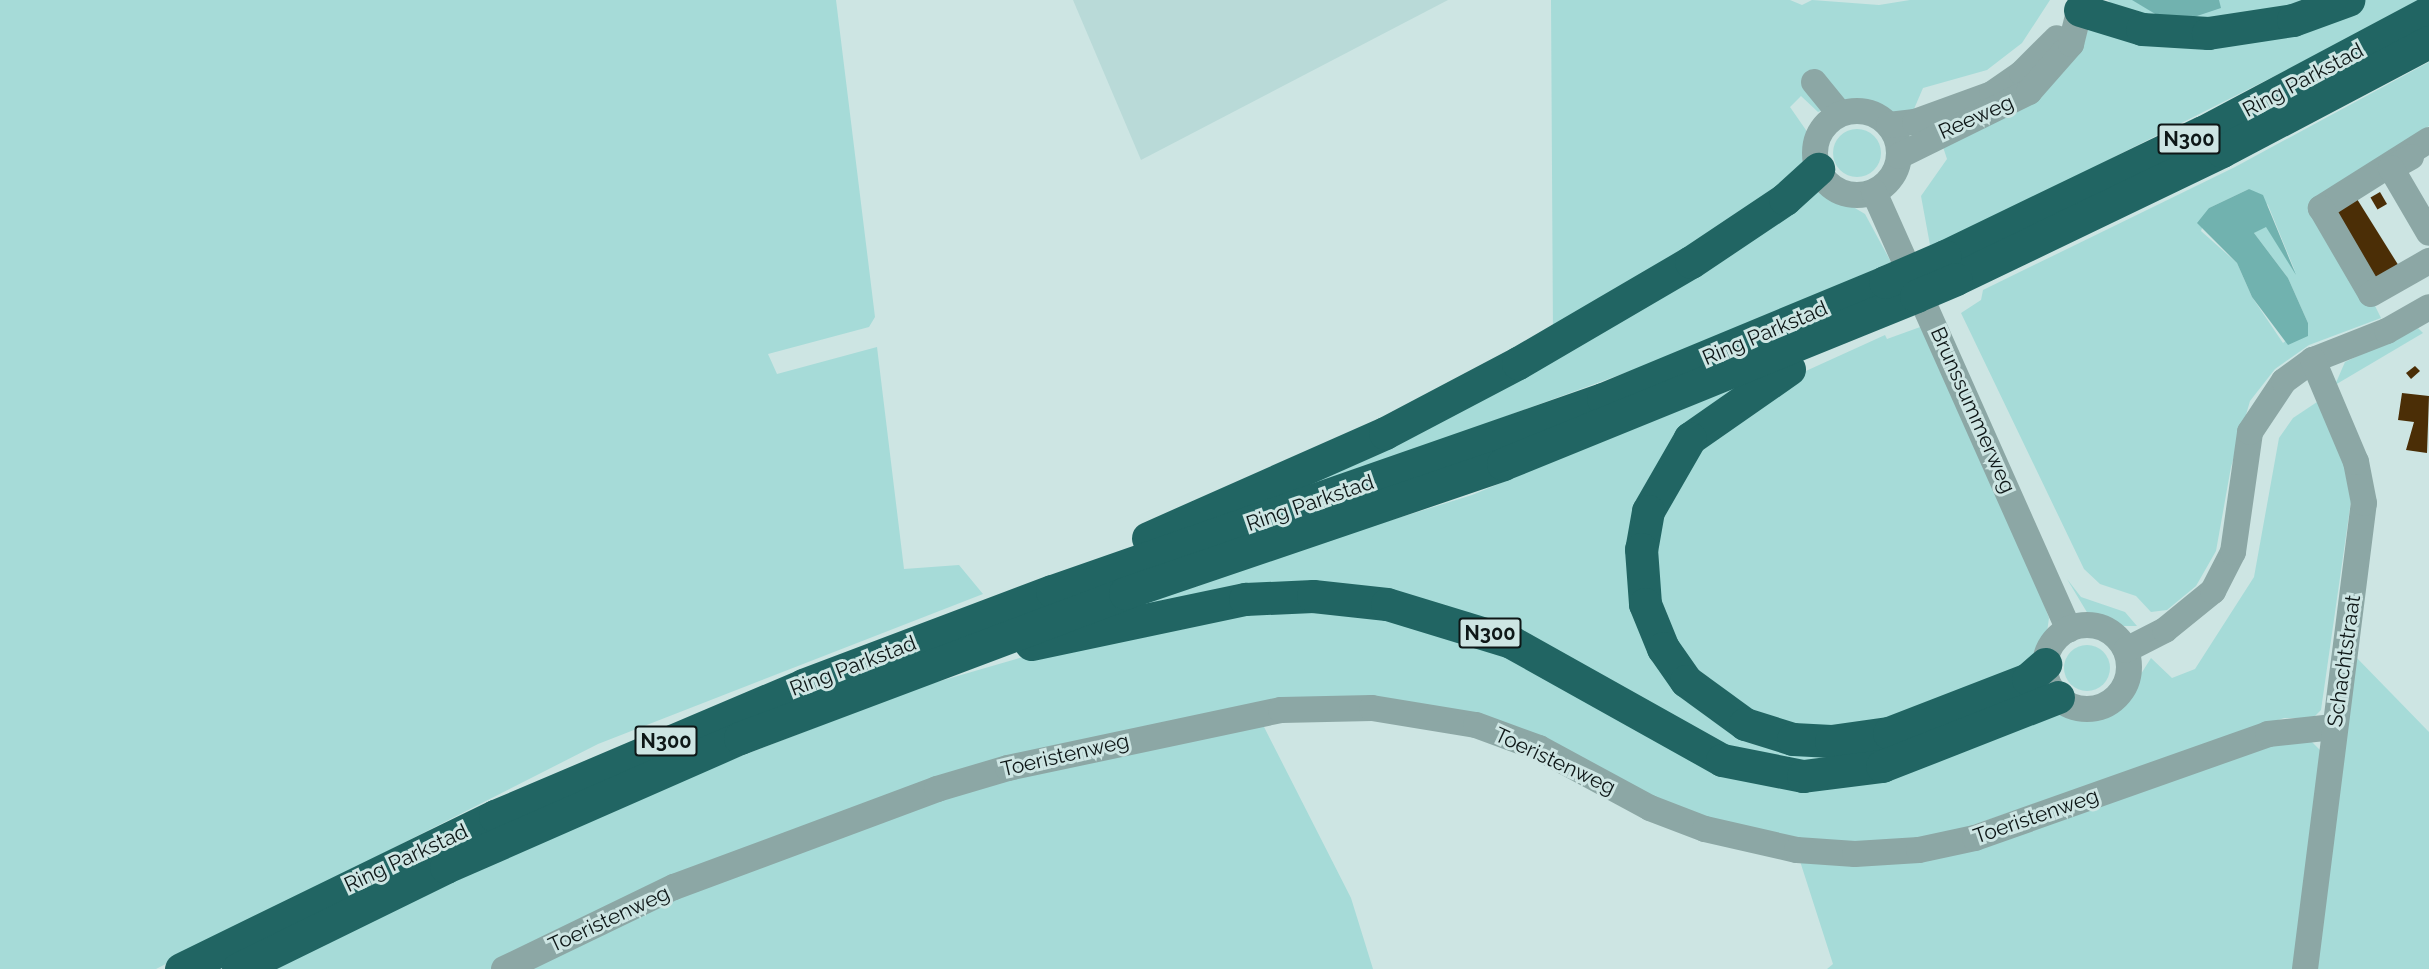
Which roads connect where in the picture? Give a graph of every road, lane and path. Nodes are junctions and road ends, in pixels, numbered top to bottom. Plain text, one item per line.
1 (2348, 0) edge
2 (2081, 5) edge
3 (2429, 12) edge
4 (2429, 42) edge
5 (1814, 82) dead end
6 (1840, 114) junction
7 (1889, 125) junction
8 (2429, 140) edge
9 (2429, 146) edge
10 (1899, 156) junction
11 (1818, 169) junction
12 (1874, 192) junction
13 (2429, 233) edge
14 (2429, 261) edge
15 (1950, 268) junction
16 (1890, 293) junction
17 (2429, 307) edge
18 (2313, 360) junction
19 (984, 616) junction
20 (2069, 629) junction
21 (2126, 650) junction
22 (929, 664) junction
23 (2045, 664) junction
24 (2058, 697) junction
25 (2334, 728) junction
26 (180, 969) edge
27 (238, 969) edge
28 (504, 969) edge
29 (2305, 969) edge

1 - 2 highway
2 - 7 street, Reeweg
2 - 10 street, Reeweg
3 - 15 highway, Ring Parkstad / N300
4 - 15 highway, Ring Parkstad / N300
5 - 6 street
6 - 7 street
6 - 11 street
7 - 10 street
8 - 14 street
9 - 13 street
10 - 12 street
11 - 12 street
11 - 19 highway, N300
12 - 20 street, Brunssummerweg
15 - 16 highway, Ring Parkstad / N300, bridge
16 - 19 highway, Ring Parkstad / N300
16 - 22 highway, Ring Parkstad / N300
16 - 23 highway, N300
17 - 18 street
18 - 21 street
18 - 25 street, Schachtstraat
19 - 26 highway, Ring Parkstad / N300
20 - 21 street
20 - 23 street
21 - 24 street
22 - 24 highway, N300
22 - 27 highway, Ring Parkstad / N300
23 - 24 street
25 - 28 street, Toeristenweg
25 - 29 street, Schachtstraat

